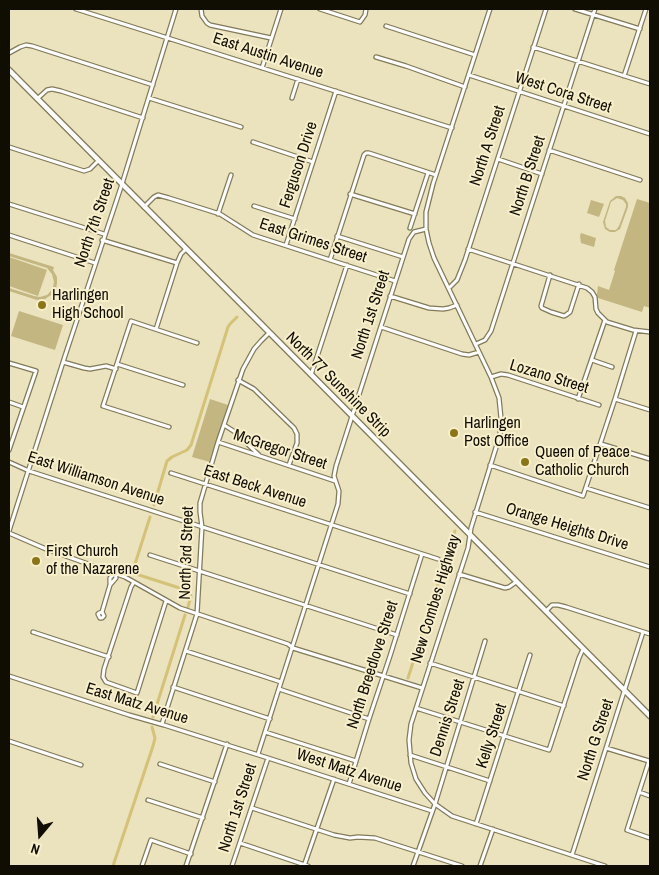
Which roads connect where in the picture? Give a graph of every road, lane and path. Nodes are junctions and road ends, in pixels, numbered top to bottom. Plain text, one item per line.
1 (76, 9) edge
2 (176, 9) edge
3 (202, 9) edge
4 (281, 9) edge
5 (320, 9) edge
6 (366, 9) edge
7 (490, 9) edge
8 (546, 9) edge
9 (575, 9) edge
10 (595, 9) edge
11 (646, 9) edge
12 (593, 14) junction
13 (386, 26) dead end
14 (640, 29) junction
15 (168, 38) junction
16 (271, 38) junction
17 (533, 47) junction
18 (9, 53) edge
19 (475, 55) junction
20 (376, 57) dead end
21 (578, 61) junction
22 (262, 68) junction
23 (9, 71) edge
24 (469, 75) junction
25 (624, 76) junction
26 (298, 79) junction
27 (650, 84) edge
28 (153, 85) junction
29 (465, 87) junction
30 (336, 91) junction
31 (519, 92) junction
32 (149, 98) junction
33 (292, 98) dead end
34 (36, 99) junction
35 (563, 106) junction
36 (143, 118) junction
37 (241, 127) dead end
38 (452, 128) junction
39 (650, 134) edge
40 (253, 142) dead end
41 (9, 147) edge
42 (549, 150) junction
43 (498, 159) junction
44 (98, 161) junction
45 (313, 162) junction
46 (428, 172) junction
47 (542, 174) junction
48 (231, 175) dead end
49 (436, 175) junction
50 (640, 180) dead end
51 (122, 184) junction
52 (350, 194) junction
53 (9, 204) edge
54 (254, 206) dead end
55 (143, 207) junction
56 (218, 214) junction
57 (415, 214) junction
58 (295, 219) junction
59 (410, 228) dead end
60 (426, 229) junction
61 (104, 234) junction
62 (9, 235) edge
63 (337, 236) junction
64 (102, 240) junction
65 (286, 245) junction
66 (468, 248) junction
67 (186, 249) junction
68 (403, 257) junction
69 (330, 260) junction
70 (95, 263) junction
71 (513, 263) junction
72 (177, 264) junction
73 (347, 265) junction
74 (550, 275) junction
75 (395, 281) junction
76 (579, 284) junction
77 (449, 288) junction
78 (390, 296) junction
79 (457, 305) junction
80 (605, 320) junction
81 (381, 327) junction
82 (156, 329) junction
83 (636, 330) junction
84 (650, 332) edge
85 (269, 333) junction
86 (197, 343) dead end
87 (476, 344) junction
88 (479, 352) junction
89 (592, 360) junction
90 (62, 362) junction
91 (9, 363) edge
92 (117, 364) junction
93 (612, 367) dead end
94 (116, 369) junction
95 (311, 375) junction
96 (492, 377) junction
97 (238, 380) junction
98 (183, 385) dead end
99 (578, 399) junction
100 (615, 399) junction
101 (9, 402) edge
102 (599, 405) dead end
103 (23, 407) junction
104 (650, 410) edge
105 (352, 416) junction
106 (223, 425) junction
107 (169, 427) dead end
108 (218, 442) junction
109 (601, 444) junction
110 (9, 450) edge
111 (259, 456) junction
112 (650, 459) edge
113 (9, 462) edge
114 (289, 465) junction
115 (490, 465) junction
116 (29, 471) junction
117 (171, 473) dead end
118 (335, 481) junction
119 (206, 484) junction
120 (586, 488) junction
121 (650, 508) edge
122 (475, 512) junction
123 (331, 525) junction
124 (202, 527) junction
125 (9, 532) edge
126 (470, 536) junction
127 (422, 554) junction
128 (150, 556) dead end
129 (438, 559) dead end
130 (319, 564) junction
131 (650, 567) edge
132 (199, 571) junction
133 (115, 573) junction
134 (459, 574) junction
135 (134, 582) junction
136 (516, 582) junction
137 (410, 594) junction
138 (166, 601) junction
139 (306, 606) junction
140 (102, 612) dead end
141 (546, 612) junction
142 (197, 614) junction
143 (33, 632) dead end
144 (644, 632) junction
145 (650, 634) edge
146 (397, 635) junction
147 (486, 641) dead end
148 (293, 648) junction
149 (583, 649) junction
150 (186, 651) junction
151 (530, 655) dead end
152 (109, 657) junction
153 (430, 663) junction
154 (9, 676) edge
155 (383, 677) junction
156 (474, 677) junction
157 (281, 682) junction
158 (173, 687) junction
159 (422, 688) junction
160 (279, 689) junction
161 (519, 691) junction
162 (625, 691) junction
163 (564, 706) junction
164 (416, 708) junction
165 (650, 716) edge
166 (270, 718) junction
167 (369, 719) junction
168 (460, 721) junction
169 (162, 724) junction
170 (265, 732) junction
171 (505, 736) junction
172 (9, 741) edge
173 (227, 744) junction
174 (606, 748) junction
175 (258, 754) junction
176 (410, 755) junction
177 (268, 758) junction
178 (356, 761) junction
179 (160, 764) dead end
180 (82, 765) dead end
181 (446, 767) junction
182 (334, 779) junction
183 (490, 781) junction
184 (214, 782) junction
185 (349, 784) junction
186 (639, 792) junction
187 (650, 796) edge
188 (148, 800) dead end
189 (434, 804) junction
190 (252, 808) junction
191 (432, 811) junction
192 (203, 818) junction
193 (476, 824) junction
194 (316, 829) junction
195 (493, 829) junction
196 (650, 838) edge
197 (240, 843) junction
198 (418, 853) junction
199 (191, 854) junction
200 (572, 855) junction
201 (142, 866) edge
202 (186, 866) edge
203 (232, 866) edge
204 (306, 866) edge
205 (414, 866) edge
206 (462, 866) edge
207 (480, 866) edge
208 (605, 866) edge

1 - 15 street, East Austin Avenue
2 - 15 street, North 7th Street
3 - 16 street
4 - 16 street
5 - 6 street
7 - 19 street
8 - 17 street, North A Street
9 - 12 street
10 - 12 street, North B Street
11 - 14 street
12 - 14 street
12 - 21 street, North B Street
13 - 19 street
14 - 25 street
15 - 22 street, East Austin Avenue
15 - 28 street, North 7th Street
16 - 22 street
17 - 21 street
17 - 31 street, North A Street
18 - 28 street
19 - 24 street
20 - 29 street
21 - 25 street
21 - 35 street, North B Street
22 - 26 street, East Austin Avenue
23 - 34 main road, North 77 Sunshine Strip
24 - 29 street
24 - 31 street, West Cora Street
25 - 27 street
26 - 30 street, East Austin Avenue
26 - 33 street
28 - 32 street, North 7th Street
29 - 38 street
30 - 38 street, East Austin Avenue
30 - 45 street, Ferguson Drive
31 - 35 street, West Cora Street
31 - 43 street, North A Street
32 - 36 street, North 7th Street
32 - 37 street
34 - 36 street
34 - 44 main road, North 77 Sunshine Strip
35 - 39 street, West Cora Street
35 - 42 street, North B Street
36 - 51 street, North 7th Street
38 - 49 street
40 - 45 street
41 - 44 street
42 - 47 street, North B Street
42 - 50 street
43 - 47 street
43 - 66 street, North A Street
44 - 51 main road, North 77 Sunshine Strip
45 - 58 street, Ferguson Drive
46 - 49 street
46 - 52 street
46 - 57 street
47 - 71 street, North B Street
48 - 56 street
49 - 60 street
51 - 55 main road, North 77 Sunshine Strip
51 - 61 street, North 7th Street
52 - 57 street
52 - 63 street
53 - 61 street
54 - 58 street
55 - 56 street, East Grimes Street
55 - 67 main road, North 77 Sunshine Strip
56 - 65 street, East Grimes Street
57 - 59 street
58 - 65 street, Ferguson Drive
60 - 68 street, North 1st Street
60 - 77 street, New Combes Highway
61 - 64 street, North 7th Street
62 - 70 street
63 - 68 street
63 - 69 street
64 - 70 street, North 7th Street
64 - 72 street
65 - 69 street, East Grimes Street
66 - 71 street
66 - 77 street, North A Street
67 - 72 street
67 - 85 main road, North 77 Sunshine Strip
68 - 75 street, North 1st Street
69 - 73 street, East Grimes Street
70 - 90 street, North 7th Street
71 - 74 street
71 - 87 street, North B Street
72 - 82 street
73 - 75 street, East Grimes Street
73 - 95 street
74 - 76 street
74 - 76 street
75 - 78 street, North 1st Street
76 - 80 street
77 - 79 street, New Combes Highway
78 - 79 street
78 - 81 street, North 1st Street
79 - 87 street, New Combes Highway
80 - 83 street
80 - 89 street
81 - 88 street
81 - 105 street, North 1st Street
82 - 86 street
82 - 92 street
83 - 84 street
83 - 100 street
85 - 95 main road, North 77 Sunshine Strip
85 - 97 street, North 3rd Street
87 - 88 street, New Combes Highway
88 - 96 street, New Combes Highway
89 - 93 street
89 - 99 street
90 - 94 street
90 - 116 street, North 7th Street
91 - 103 street
92 - 94 street
92 - 98 street
94 - 107 street
95 - 105 main road, North 77 Sunshine Strip
96 - 99 street, Lozano Street
96 - 115 street, New Combes Highway
97 - 106 street, North 3rd Street
97 - 114 street
99 - 102 street, Lozano Street
100 - 104 street
100 - 109 street
101 - 103 street
103 - 110 street
105 - 118 street, North 1st Street
105 - 126 main road, North 77 Sunshine Strip
106 - 108 street, North 3rd Street
106 - 111 street
108 - 111 street, McGregor Street
108 - 119 street, North 3rd Street
109 - 112 street
109 - 120 street
111 - 114 street, McGregor Street
113 - 116 street, East Williamson Avenue
114 - 118 street, McGregor Street
115 - 120 street
115 - 122 street, New Combes Highway
116 - 124 street, East Williamson Avenue
116 - 125 street, North 7th Street
117 - 119 street, East Beck Avenue
118 - 123 street, North 1st Street
119 - 123 street, East Beck Avenue
119 - 124 street, North 3rd Street
120 - 121 street
122 - 126 street, New Combes Highway
122 - 131 street, Orange Heights Drive
123 - 127 street, East Beck Avenue
123 - 130 street, North 1st Street
124 - 130 street, East Williamson Avenue
124 - 132 street, North 3rd Street
125 - 133 street
126 - 134 street, New Combes Highway
126 - 136 main road, North 77 Sunshine Strip
127 - 129 street, East Beck Avenue
127 - 137 street, North Breedlove Street
128 - 132 street
130 - 137 street, East Williamson Avenue
130 - 139 street, North 1st Street
132 - 139 street
132 - 142 street, North 3rd Street
133 - 135 street
133 - 140 street
134 - 136 street
134 - 153 street, New Combes Highway
135 - 138 street
135 - 152 street
136 - 141 main road, North 77 Sunshine Strip
137 - 146 street, North Breedlove Street
138 - 142 street
138 - 152 street
139 - 146 street
139 - 148 street, North 1st Street
141 - 144 street
141 - 149 main road, North 77 Sunshine Strip
142 - 148 street
142 - 150 street, North 3rd Street
143 - 152 street
144 - 145 street
144 - 162 street, North G Street
146 - 155 street, North Breedlove Street
147 - 156 street, Dennis Street
148 - 155 street
148 - 157 street, North 1st Street
149 - 162 main road, North 77 Sunshine Strip
149 - 163 street
150 - 157 street
150 - 158 street, North 3rd Street
151 - 161 street, Kelly Street
153 - 156 street
153 - 159 street, New Combes Highway
154 - 169 street, East Matz Avenue
155 - 159 street
155 - 167 street, North Breedlove Street
156 - 161 street
156 - 168 street, Dennis Street
157 - 160 street, North 1st Street
158 - 166 street
158 - 169 street, North 3rd Street
159 - 164 street, New Combes Highway
160 - 166 street, North 1st Street
160 - 167 street
161 - 163 street
161 - 171 street, Kelly Street
162 - 165 main road, North 77 Sunshine Strip
162 - 174 street, North G Street
163 - 171 street
164 - 168 street
164 - 176 street, New Combes Highway
166 - 170 street, North 1st Street
167 - 178 street, North Breedlove Street
168 - 171 street
168 - 181 street, Dennis Street
169 - 173 street, East Matz Avenue
170 - 175 street, North 1st Street
170 - 178 street
171 - 183 street, Kelly Street
172 - 180 street
173 - 175 street, East Matz Avenue
173 - 184 street
174 - 186 street
174 - 200 street, North G Street
175 - 177 street, West Matz Avenue
176 - 181 street
176 - 189 street, New Combes Highway
177 - 182 street, West Matz Avenue
177 - 190 street, North 1st Street
178 - 185 street, North Breedlove Street
179 - 184 street
181 - 183 street
181 - 189 street, Dennis Street
182 - 185 street, West Matz Avenue
182 - 194 street
183 - 193 street, Kelly Street
184 - 192 street
185 - 191 street, West Matz Avenue
186 - 187 street
186 - 196 street
188 - 192 street
189 - 191 street, Dennis Street
189 - 193 street, New Combes Highway
190 - 194 street
190 - 197 street, North 1st Street
191 - 198 street, Dennis Street
192 - 199 street
193 - 195 street, New Combes Highway
194 - 198 street
194 - 204 street
195 - 200 street, New Combes Highway
195 - 207 street
197 - 203 street, North 1st Street
197 - 204 street
198 - 205 street, Dennis Street
198 - 206 street
199 - 201 street
199 - 202 street
200 - 208 street, New Combes Highway

